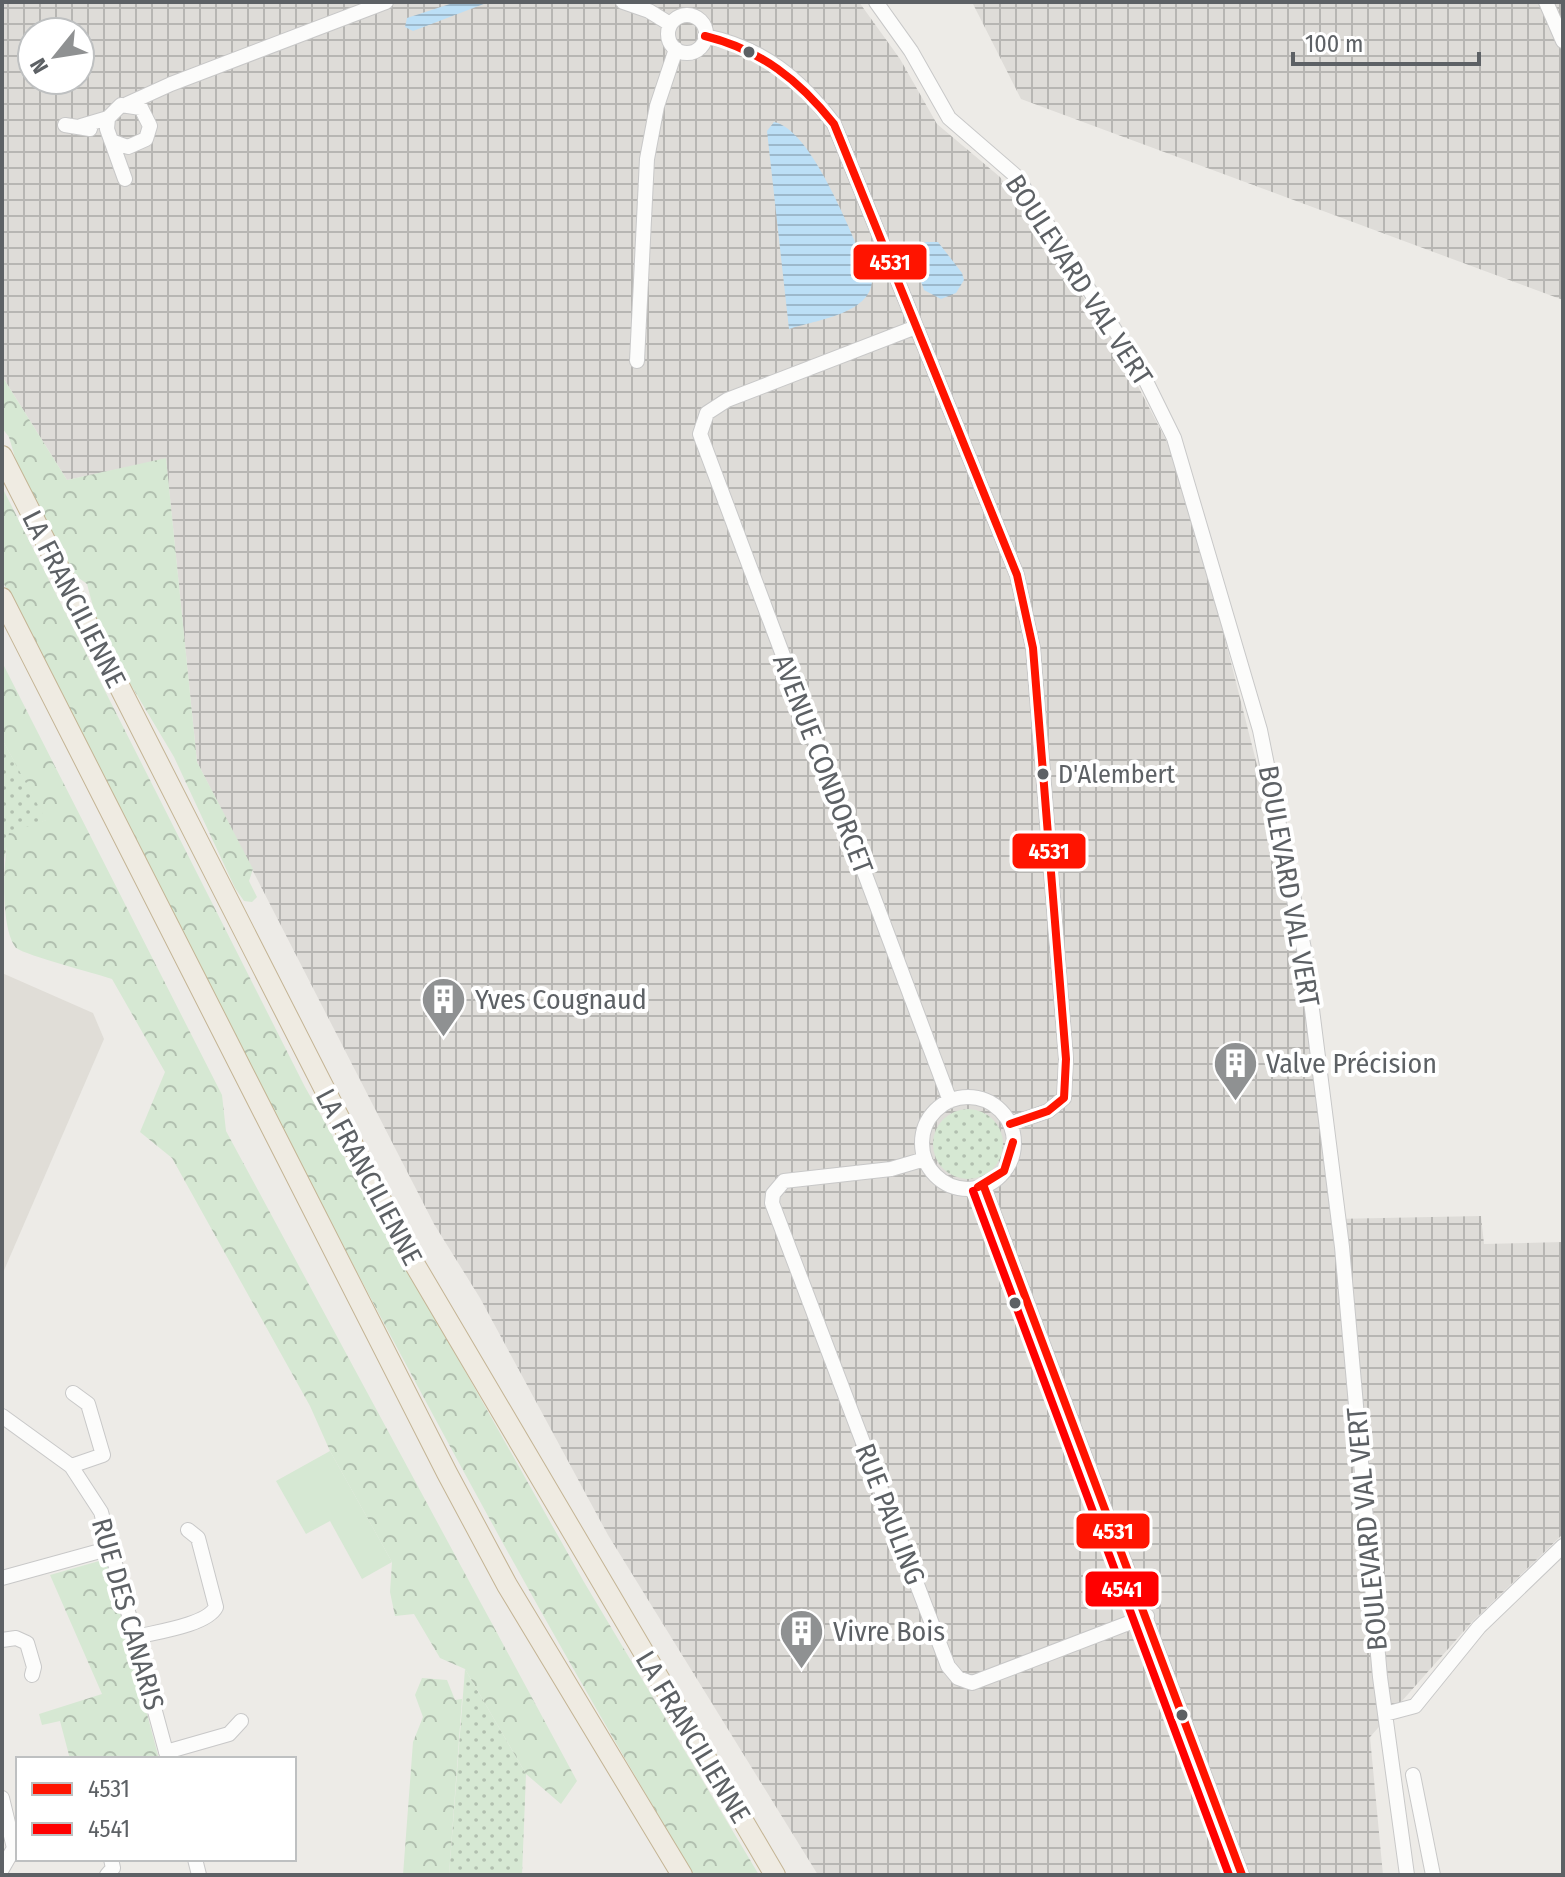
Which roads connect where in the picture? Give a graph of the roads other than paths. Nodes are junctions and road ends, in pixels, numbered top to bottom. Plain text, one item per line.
1 (386, 2) edge
2 (623, 2) edge
3 (876, 2) edge
4 (1546, 2) edge
5 (695, 9) edge
6 (670, 24) junction
7 (705, 36) junction
8 (1563, 41) edge
9 (676, 49) junction
10 (164, 89) junction
11 (127, 104) junction
12 (146, 113) junction
13 (108, 118) junction
14 (65, 125) dead end
15 (81, 126) junction
16 (112, 139) junction
17 (134, 147) junction
18 (916, 327) junction
19 (637, 361) dead end
20 (2, 456) edge
21 (2, 598) edge
22 (950, 1101) junction
23 (1010, 1124) junction
24 (925, 1159) junction
25 (984, 1187) junction
26 (73, 1393) dead end
27 (2, 1416) edge
28 (71, 1466) junction
29 (188, 1530) dead end
30 (1563, 1546) edge
31 (111, 1548) junction
32 (2, 1578) edge
33 (1147, 1616) junction
34 (136, 1637) junction
35 (2, 1640) edge
36 (32, 1675) dead end
37 (1385, 1714) junction
38 (241, 1721) dead end
39 (167, 1756) edge
40 (1413, 1775) dead end
41 (2, 1798) edge
42 (16, 1849) edge
43 (682, 1875) edge
44 (775, 1875) edge
45 (1242, 1875) edge
46 (1407, 1875) edge
47 (1433, 1875) edge

1 - 10 street
2 - 6 street
3 - 37 street, BOULEVARD VAL VERT
4 - 8 street
5 - 6 street
5 - 7 street
6 - 9 street
7 - 9 street
7 - 18 street
9 - 19 street
10 - 11 street
10 - 12 street
11 - 12 street
11 - 13 street
12 - 17 street
13 - 15 street
13 - 16 street
14 - 15 street
15 - 16 street
16 - 17 street
16 - 17 street
18 - 22 street, AVENUE CONDORCET
18 - 23 street
20 - 44 highway, LA FRANCILIENNE
21 - 43 highway
22 - 23 street
22 - 24 street
23 - 25 street
24 - 25 street
24 - 33 street, RUE PAULING
25 - 33 street
26 - 28 street
27 - 28 street, RUE DES CANARIS
28 - 31 street, RUE DES CANARIS
29 - 34 street
30 - 37 street
31 - 32 street
31 - 34 street, RUE DES CANARIS
33 - 45 street
34 - 39 street, RUE DES CANARIS
35 - 36 street
37 - 46 street, BOULEVARD VAL VERT
38 - 39 street
40 - 47 street
41 - 42 street

